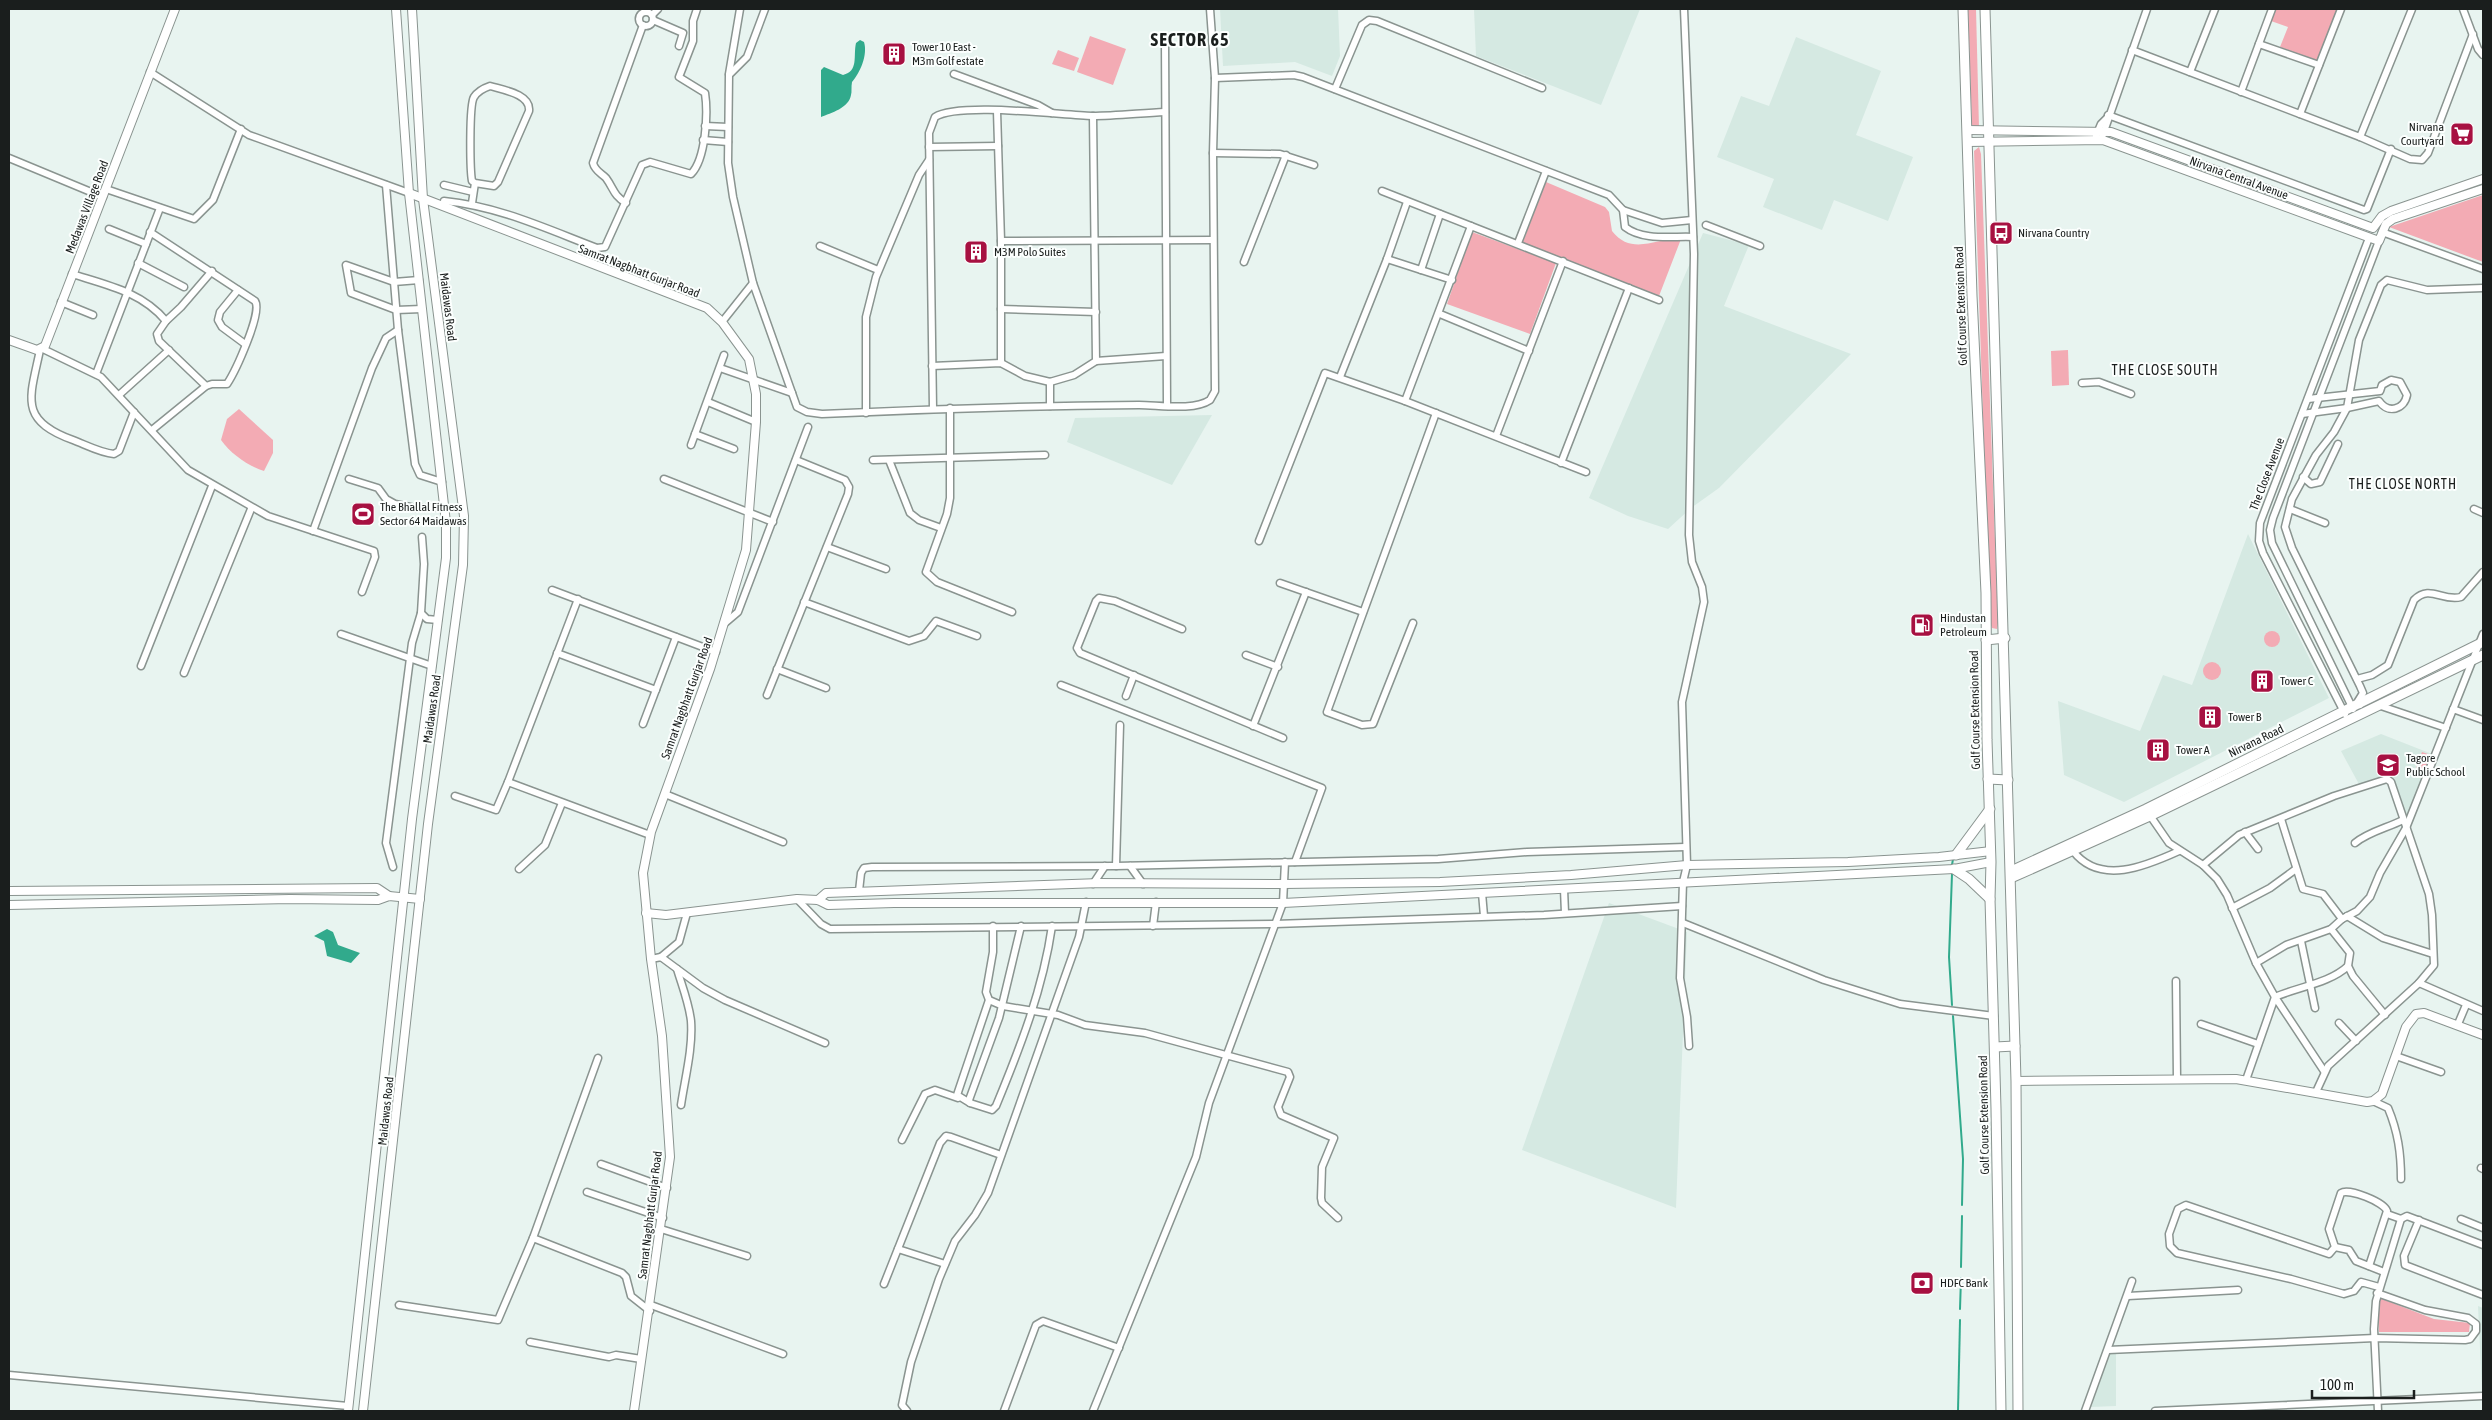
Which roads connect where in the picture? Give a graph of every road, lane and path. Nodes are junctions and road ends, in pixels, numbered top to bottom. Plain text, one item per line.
1 (175, 9) edge
2 (396, 9) edge
3 (412, 9) edge
4 (658, 9) edge
5 (697, 9) edge
6 (740, 9) edge
7 (765, 9) edge
8 (1210, 9) edge
9 (1684, 9) edge
10 (1963, 9) edge
11 (1985, 9) edge
12 (2147, 9) edge
13 (2215, 9) edge
14 (2272, 9) edge
15 (2341, 9) edge
16 (2412, 9) edge
17 (2463, 9) edge
18 (653, 18) junction
19 (643, 25) junction
20 (2472, 34) junction
21 (1165, 41) dead end
22 (2259, 44) junction
23 (679, 46) dead end
24 (2132, 50) junction
25 (2483, 55) edge
26 (2319, 65) junction
27 (150, 72) junction
28 (2190, 72) junction
29 (954, 74) dead end
30 (729, 75) junction
31 (1215, 78) junction
32 (1542, 88) dead end
33 (1335, 89) junction
34 (2241, 92) junction
35 (997, 111) junction
36 (1165, 112) junction
37 (1053, 114) junction
38 (2300, 114) junction
39 (1093, 116) junction
40 (2108, 117) junction
41 (705, 126) junction
42 (728, 127) junction
43 (241, 130) junction
44 (1967, 130) junction
45 (1990, 130) junction
46 (2102, 131) junction
47 (2360, 137) junction
48 (703, 140) junction
49 (1990, 140) junction
50 (2098, 140) junction
51 (728, 142) junction
52 (1968, 142) junction
53 (998, 146) junction
54 (929, 147) junction
55 (2391, 150) junction
56 (1213, 153) junction
57 (1286, 155) junction
58 (9, 158) edge
59 (929, 159) junction
60 (1314, 165) dead end
61 (1546, 172) junction
62 (2483, 179) edge
63 (444, 184) dead end
64 (475, 184) junction
65 (386, 185) junction
66 (106, 189) junction
67 (2483, 189) edge
68 (1382, 191) dead end
69 (474, 192) junction
70 (409, 193) junction
71 (103, 197) junction
72 (423, 199) junction
73 (444, 201) dead end
74 (1407, 202) junction
75 (472, 203) junction
76 (626, 203) junction
77 (160, 208) junction
78 (1623, 210) junction
79 (1440, 214) junction
80 (1692, 220) junction
81 (1706, 225) dead end
82 (1471, 226) junction
83 (109, 228) dead end
84 (2373, 228) junction
85 (150, 232) junction
86 (2382, 232) junction
87 (1693, 237) junction
88 (2369, 238) junction
89 (1096, 239) junction
90 (1001, 240) junction
91 (1213, 240) junction
92 (1166, 241) junction
93 (2379, 241) junction
94 (1518, 243) junction
95 (146, 244) junction
96 (820, 246) dead end
97 (1760, 246) dead end
98 (1388, 259) junction
99 (1563, 261) junction
100 (1244, 262) dead end
101 (138, 263) junction
102 (2483, 269) edge
103 (878, 270) junction
104 (1421, 270) junction
105 (212, 271) junction
106 (72, 274) junction
107 (418, 280) junction
108 (1452, 280) junction
109 (394, 282) junction
110 (753, 283) junction
111 (184, 287) dead end
112 (1629, 288) junction
113 (2483, 288) edge
114 (238, 290) junction
115 (128, 292) junction
116 (1659, 300) dead end
117 (62, 302) junction
118 (1001, 309) junction
119 (396, 310) junction
120 (422, 310) junction
121 (1096, 312) junction
122 (1440, 314) junction
123 (93, 315) dead end
124 (166, 321) junction
125 (722, 322) junction
126 (398, 330) junction
127 (9, 340) edge
128 (245, 344) junction
129 (42, 350) junction
130 (169, 350) junction
131 (1529, 351) junction
132 (724, 355) dead end
133 (1166, 356) junction
134 (1096, 361) junction
135 (1001, 363) junction
136 (932, 366) junction
137 (720, 368) junction
138 (96, 374) junction
139 (1340, 377) junction
140 (754, 380) junction
141 (1050, 382) junction
142 (2082, 383) dead end
143 (206, 386) junction
144 (792, 393) junction
145 (2131, 394) dead end
146 (119, 395) junction
147 (2350, 396) junction
148 (2308, 398) junction
149 (2318, 398) junction
150 (1405, 401) junction
151 (708, 402) junction
152 (1167, 404) junction
153 (1050, 406) junction
154 (933, 408) junction
155 (950, 408) junction
156 (2347, 408) junction
157 (134, 412) junction
158 (2312, 412) junction
159 (866, 413) junction
160 (1436, 413) junction
161 (2302, 414) junction
162 (756, 422) junction
163 (808, 427) dead end
164 (152, 430) junction
165 (695, 434) junction
166 (1496, 436) junction
167 (2338, 444) dead end
168 (691, 446) dead end
169 (734, 449) dead end
170 (1045, 455) dead end
171 (950, 458) junction
172 (796, 460) junction
173 (873, 460) dead end
174 (888, 460) junction
175 (1561, 462) junction
176 (2283, 463) junction
177 (2292, 467) junction
178 (1586, 472) dead end
179 (2303, 477) junction
180 (348, 479) dead end
181 (664, 479) dead end
182 (442, 482) junction
183 (212, 486) junction
184 (2271, 494) junction
185 (2280, 498) junction
186 (444, 507) junction
187 (251, 508) junction
188 (2290, 509) junction
189 (2474, 509) dead end
190 (750, 512) junction
191 (2483, 513) edge
192 (773, 522) junction
193 (2325, 523) dead end
194 (941, 528) junction
195 (2270, 530) junction
196 (313, 531) junction
197 (2259, 531) junction
198 (422, 537) dead end
199 (1258, 541) dead end
200 (827, 547) junction
201 (886, 569) dead end
202 (2483, 572) edge
203 (1280, 582) dead end
204 (552, 590) dead end
205 (362, 592) dead end
206 (1306, 592) junction
207 (578, 600) junction
208 (804, 602) junction
209 (1012, 612) dead end
210 (1363, 612) junction
211 (421, 613) junction
212 (438, 620) junction
213 (1413, 622) dead end
214 (725, 623) junction
215 (1182, 629) dead end
216 (341, 634) dead end
217 (2483, 634) edge
218 (977, 636) dead end
219 (676, 637) junction
220 (2005, 638) junction
221 (1986, 640) junction
222 (2481, 644) edge
223 (716, 652) junction
224 (557, 653) junction
225 (1246, 655) dead end
226 (2483, 655) edge
227 (411, 658) junction
228 (2472, 660) junction
229 (141, 666) dead end
230 (432, 666) junction
231 (1278, 667) junction
232 (777, 669) junction
233 (184, 673) dead end
234 (1134, 676) junction
235 (2357, 679) junction
236 (1062, 685) dead end
237 (826, 688) dead end
238 (656, 690) junction
239 (767, 694) dead end
240 (1126, 696) dead end
241 (2378, 706) junction
242 (2352, 708) junction
243 (2453, 709) junction
244 (2353, 719) junction
245 (2483, 720) edge
246 (644, 724) dead end
247 (1120, 725) dead end
248 (1253, 726) junction
249 (2446, 728) junction
250 (1284, 738) dead end
251 (1988, 779) junction
252 (2008, 780) junction
253 (508, 782) junction
254 (665, 794) junction
255 (455, 796) dead end
256 (562, 803) junction
257 (1990, 809) junction
258 (2148, 812) junction
259 (2281, 819) junction
260 (2404, 820) junction
261 (2406, 828) junction
262 (2246, 832) junction
263 (650, 836) junction
264 (783, 842) dead end
265 (2355, 843) dead end
266 (1685, 847) junction
267 (2258, 849) dead end
268 (1991, 850) junction
269 (2073, 851) junction
270 (2179, 852) junction
271 (1956, 855) junction
272 (1285, 862) junction
273 (1296, 862) junction
274 (1991, 862) junction
275 (1686, 865) junction
276 (2203, 865) junction
277 (1105, 866) junction
278 (1116, 866) junction
279 (1130, 866) junction
280 (393, 867) dead end
281 (519, 869) dead end
282 (2296, 869) junction
283 (1954, 870) junction
284 (2011, 874) junction
285 (1684, 882) junction
286 (1093, 884) junction
287 (1142, 884) junction
288 (1284, 884) junction
289 (1564, 888) junction
290 (9, 891) edge
291 (859, 891) junction
292 (1482, 892) junction
293 (389, 896) junction
294 (404, 898) junction
295 (420, 899) junction
296 (797, 899) junction
297 (818, 900) junction
298 (1990, 900) junction
299 (1086, 902) junction
300 (1156, 902) junction
301 (1283, 903) junction
302 (9, 906) edge
303 (1682, 906) junction
304 (2232, 908) junction
305 (646, 913) junction
306 (687, 913) junction
307 (1564, 913) junction
308 (1484, 916) junction
309 (2345, 917) junction
310 (1683, 923) junction
311 (1275, 924) junction
312 (993, 926) junction
313 (1021, 926) junction
314 (1052, 926) junction
315 (1082, 926) junction
316 (1154, 926) junction
317 (2330, 929) junction
318 (2301, 941) junction
319 (2433, 954) junction
320 (661, 957) junction
321 (651, 960) junction
322 (2256, 963) junction
323 (2348, 966) junction
324 (677, 968) junction
325 (2176, 981) dead end
326 (2309, 984) junction
327 (2419, 984) junction
328 (2275, 997) junction
329 (990, 1000) junction
330 (2466, 1005) junction
331 (1002, 1006) junction
332 (2315, 1008) dead end
333 (1033, 1011) junction
334 (2483, 1011) edge
335 (1051, 1014) junction
336 (2385, 1015) junction
337 (1994, 1016) junction
338 (2339, 1023) dead end
339 (2201, 1024) dead end
340 (2458, 1024) junction
341 (2483, 1035) edge
342 (2356, 1041) junction
343 (825, 1043) dead end
344 (2258, 1044) junction
345 (1690, 1046) dead end
346 (2015, 1046) junction
347 (1995, 1047) junction
348 (1225, 1056) junction
349 (2396, 1056) junction
350 (598, 1058) dead end
351 (2324, 1071) junction
352 (2441, 1072) dead end
353 (2177, 1079) junction
354 (2246, 1080) junction
355 (2016, 1081) junction
356 (2316, 1092) junction
357 (958, 1098) junction
358 (2373, 1101) junction
359 (970, 1103) junction
360 (681, 1105) dead end
361 (902, 1140) dead end
362 (1001, 1155) junction
363 (601, 1164) dead end
364 (2401, 1179) dead end
365 (667, 1188) junction
366 (587, 1192) dead end
367 (2387, 1214) junction
368 (663, 1218) junction
369 (1338, 1218) dead end
370 (2401, 1219) junction
371 (2461, 1219) dead end
372 (2419, 1220) junction
373 (2483, 1228) edge
374 (661, 1229) junction
375 (533, 1238) junction
376 (2483, 1245) edge
377 (2335, 1247) junction
378 (898, 1249) junction
379 (747, 1256) dead end
380 (945, 1264) junction
381 (2369, 1266) junction
382 (2384, 1272) junction
383 (2132, 1281) dead end
384 (884, 1284) dead end
385 (2238, 1290) dead end
386 (2378, 1290) junction
387 (2483, 1295) edge
388 (2128, 1296) junction
389 (399, 1305) dead end
390 (650, 1308) junction
391 (2018, 1315) junction
392 (2000, 1319) junction
393 (2375, 1338) junction
394 (530, 1342) dead end
395 (1119, 1348) junction
396 (2108, 1350) junction
397 (783, 1354) dead end
398 (641, 1359) junction
399 (9, 1375) edge
400 (2483, 1396) edge
401 (2378, 1400) junction
402 (348, 1409) edge
403 (363, 1411) edge
404 (634, 1411) edge
405 (907, 1411) edge
406 (1004, 1411) edge
407 (1093, 1411) edge
408 (2001, 1411) edge
409 (2018, 1411) edge
410 (2085, 1411) edge
411 (2155, 1411) edge
412 (2378, 1411) edge

1 - 27 street, Medawas Village Road
2 - 70 street, Maidawas Road
3 - 72 street, Maidawas Road
4 - 18 street
5 - 41 street
6 - 30 street
7 - 30 street
8 - 31 street
9 - 80 street
10 - 44 main road, Golf Course Extension Road
11 - 45 main road
12 - 24 street
13 - 28 street
14 - 22 street
15 - 26 street
16 - 47 street
17 - 20 street
18 - 19 street
18 - 19 street
18 - 23 street
19 - 76 street
20 - 25 street
20 - 55 street
21 - 36 street
22 - 26 street
22 - 34 street
24 - 28 street
24 - 40 street
26 - 38 street
27 - 43 street
27 - 66 street, Medawas Village Road
28 - 34 street
29 - 37 street
30 - 42 street
31 - 33 street
31 - 56 street
32 - 33 street
33 - 61 street
34 - 38 street
35 - 37 street
35 - 53 street
35 - 54 street
36 - 39 street
36 - 92 street
37 - 39 street
38 - 47 street
39 - 89 street
40 - 46 street
40 - 55 street
41 - 42 street
41 - 48 street
42 - 51 street
43 - 65 street
43 - 77 street
44 - 45 street, Nirvana Central Avenue
44 - 52 main road, Golf Course Extension Road
45 - 46 street, Nirvana Central Avenue
45 - 49 main road
46 - 50 street
46 - 84 street, Nirvana Central Avenue
47 - 55 street
48 - 51 street
48 - 76 street
49 - 50 street, Nirvana Central Avenue
49 - 52 street, Nirvana Central Avenue
49 - 220 main road
50 - 88 street, Nirvana Central Avenue
51 - 110 street
52 - 221 main road, Golf Course Extension Road
53 - 54 street
53 - 90 street
54 - 59 street
56 - 57 street
56 - 91 street
57 - 60 street
57 - 100 street
58 - 71 street
59 - 103 street
59 - 136 street
61 - 78 street
61 - 94 street
62 - 84 street
63 - 69 street
64 - 64 street
64 - 69 street
65 - 70 street
65 - 109 street
66 - 71 street, Medawas Village Road
66 - 77 street
67 - 86 street
68 - 74 street
69 - 75 street
70 - 72 street, Samrat Nagbhatt Gurjar Road
70 - 107 street, Maidawas Road
71 - 106 street, Medawas Village Road
72 - 125 street, Samrat Nagbhatt Gurjar Road
72 - 295 street, Maidawas Road
73 - 75 street
74 - 79 street
74 - 98 street
75 - 76 street
77 - 85 street
78 - 80 street
78 - 87 street
79 - 82 street
79 - 104 street
80 - 87 street
81 - 97 street
82 - 94 street
82 - 108 street
83 - 95 street
84 - 86 street, Nirvana Central Avenue
84 - 88 street, The Close Avenue
85 - 95 street
85 - 105 street
86 - 93 street
86 - 102 street
87 - 266 street
88 - 93 street, Nirvana Central Avenue
88 - 148 street, The Close Avenue
89 - 90 street
89 - 92 street
89 - 121 street
90 - 118 street
91 - 92 street
91 - 152 street
92 - 133 street
93 - 149 street, The Close Avenue
94 - 99 street
95 - 101 street
96 - 103 street
98 - 104 street
98 - 139 street
99 - 112 street
99 - 131 street
101 - 111 street
101 - 115 street
103 - 159 street
104 - 108 street
105 - 114 street
105 - 124 street
106 - 115 street
106 - 117 street, Medawas Village Road
107 - 109 street
107 - 120 street, Maidawas Road
108 - 122 street
109 - 119 street
109 - 119 street
110 - 125 street
110 - 144 street
112 - 116 street
112 - 175 street
113 - 147 street
114 - 128 street
114 - 128 street
115 - 124 street
115 - 138 street
117 - 123 street
117 - 129 street, Medawas Village Road
118 - 121 street
118 - 135 street
119 - 120 street
119 - 126 street
120 - 182 street, Maidawas Road
121 - 134 street
122 - 131 street
122 - 150 street
124 - 130 street
125 - 140 street, Samrat Nagbhatt Gurjar Road
126 - 182 street
126 - 196 street
127 - 129 street
128 - 143 street
129 - 138 street
129 - 157 street
130 - 143 street
130 - 146 street
131 - 166 street
132 - 137 street
133 - 134 street
133 - 152 street
134 - 141 street
135 - 136 street
135 - 141 street
136 - 154 street
137 - 140 street
137 - 151 street
138 - 146 street
139 - 150 street
139 - 199 street
140 - 144 street
140 - 162 street, Samrat Nagbhatt Gurjar Road
141 - 153 street
142 - 145 street
143 - 164 street
144 - 159 street
146 - 157 street
147 - 149 street
147 - 156 street
147 - 156 street
148 - 149 street
148 - 161 street, The Close Avenue
149 - 158 street, The Close Avenue
150 - 160 street
151 - 162 street
151 - 165 street
152 - 153 street
153 - 155 street
154 - 155 street
154 - 159 street
155 - 171 street
156 - 158 street
156 - 179 street
157 - 164 street
158 - 161 street
158 - 177 street, The Close Avenue
160 - 166 street
160 - 210 street
161 - 176 street, The Close Avenue
162 - 190 street, Samrat Nagbhatt Gurjar Road
163 - 172 street
164 - 183 street
165 - 168 street
165 - 169 street
166 - 175 street
167 - 179 street
170 - 171 street
171 - 174 street
171 - 194 street
172 - 192 street
172 - 200 street
173 - 174 street
174 - 194 street
175 - 178 street
176 - 177 street
176 - 184 street, The Close Avenue
177 - 185 street, The Close Avenue
179 - 188 street
180 - 186 street
181 - 190 street
182 - 186 street, Maidawas Road
183 - 187 street
183 - 229 street
184 - 185 street
184 - 197 street, The Close Avenue
185 - 195 street, The Close Avenue
186 - 212 street, Maidawas Road
187 - 196 street
187 - 233 street
188 - 193 street
188 - 235 street
189 - 191 street
190 - 192 street
190 - 214 street, Samrat Nagbhatt Gurjar Road
192 - 214 street
194 - 209 street
195 - 197 street
195 - 242 street, The Close Avenue
196 - 205 street
197 - 242 street, The Close Avenue
198 - 211 street
200 - 201 street
200 - 208 street
202 - 235 street
203 - 206 street
204 - 207 street
206 - 210 street
206 - 231 street
207 - 219 street
207 - 224 street
208 - 218 street
208 - 232 street
210 - 213 street
211 - 212 street
211 - 227 street
212 - 230 street, Maidawas Road
214 - 223 street, Samrat Nagbhatt Gurjar Road
215 - 234 street
216 - 227 street
217 - 222 street
219 - 223 street
219 - 238 street
220 - 221 main road
220 - 252 main road
221 - 251 main road, Golf Course Extension Road
222 - 228 street
222 - 242 main road, Nirvana Road
223 - 254 street, Samrat Nagbhatt Gurjar Road
224 - 238 street
224 - 253 street
225 - 231 street
226 - 228 main road, Nirvana Road
227 - 230 street
227 - 280 street
228 - 241 main road, Nirvana Road
228 - 243 street
230 - 294 street, Maidawas Road
231 - 248 street
232 - 237 street
232 - 239 street
234 - 240 street
234 - 248 street
235 - 242 street
236 - 273 street
238 - 246 street
241 - 244 main road, Nirvana Road
241 - 249 street
242 - 244 street, The Close Avenue
242 - 258 main road, Nirvana Road
243 - 245 street
243 - 249 street
244 - 258 main road, Nirvana Road
247 - 278 street
248 - 250 street
249 - 261 street
251 - 252 main road
251 - 257 main road, Golf Course Extension Road
252 - 284 main road
253 - 255 street
253 - 256 street
254 - 263 street, Samrat Nagbhatt Gurjar Road
254 - 264 street
256 - 263 street
256 - 281 street
257 - 268 main road, Golf Course Extension Road
257 - 271 main road
258 - 269 main road, Nirvana Road
258 - 270 street
258 - 284 main road, Nirvana Road
259 - 260 street
259 - 262 street
259 - 282 street
260 - 261 street
260 - 265 street
261 - 309 street
261 - 319 street
262 - 267 street
262 - 276 street
263 - 305 street, Samrat Nagbhatt Gurjar Road
266 - 273 street
266 - 275 street
268 - 271 street
268 - 274 main road, Golf Course Extension Road
269 - 270 street
269 - 284 main road, Nirvana Road
270 - 276 street
271 - 275 street
272 - 273 street
272 - 279 street
272 - 288 street
274 - 283 street
274 - 298 main road, Golf Course Extension Road
275 - 285 street
275 - 288 street
276 - 304 street
277 - 278 street
277 - 286 street
277 - 291 street
278 - 279 street
279 - 287 street
282 - 304 street
282 - 309 street
283 - 285 street
283 - 298 main road
284 - 346 main road
285 - 289 street
285 - 303 street
286 - 287 street
286 - 291 street
287 - 288 street
288 - 301 street
289 - 292 street
289 - 307 street
290 - 293 street
291 - 297 street
292 - 301 street
292 - 308 street
293 - 294 street
293 - 302 street
294 - 295 street
294 - 402 street, Maidawas Road
295 - 403 street, Maidawas Road
296 - 297 street
296 - 306 street
296 - 312 street
297 - 299 street
298 - 337 main road, Golf Course Extension Road
299 - 300 street
299 - 315 street
300 - 301 street
300 - 316 street
301 - 311 street
303 - 307 street
303 - 310 street
304 - 322 street
305 - 306 street
305 - 321 street, Samrat Nagbhatt Gurjar Road
306 - 320 street
307 - 308 street
308 - 311 street
309 - 317 street
309 - 319 street
310 - 337 street
310 - 345 street
311 - 316 street
311 - 348 street
312 - 313 street
312 - 329 street
313 - 314 street
313 - 331 street
314 - 315 street
314 - 333 street
315 - 316 street
315 - 335 street
317 - 318 street
317 - 323 street
318 - 322 street
318 - 326 street
319 - 327 street
320 - 321 street
320 - 324 street
321 - 365 street, Samrat Nagbhatt Gurjar Road
322 - 328 street
323 - 326 street
323 - 336 street
324 - 343 street
324 - 360 street
325 - 353 street
326 - 328 street
326 - 332 street
327 - 330 street
327 - 336 street
328 - 344 street
328 - 351 street
329 - 331 street
329 - 357 street
330 - 334 street
330 - 340 street
331 - 333 street
331 - 359 street
333 - 335 street
333 - 359 street
335 - 348 street
335 - 362 street
336 - 342 street
337 - 347 main road, Golf Course Extension Road
338 - 342 street
339 - 344 street
340 - 341 street
340 - 349 street
342 - 351 street
344 - 354 street
346 - 347 main road
346 - 355 main road
347 - 392 main road, Golf Course Extension Road
348 - 369 street
348 - 395 street
349 - 352 street
349 - 358 street
350 - 375 street
351 - 356 street
353 - 354 street
353 - 355 street
354 - 356 street
355 - 391 main road
356 - 358 street
357 - 359 street
357 - 361 street
358 - 364 street
362 - 378 street
362 - 380 street
363 - 365 street
365 - 368 street, Samrat Nagbhatt Gurjar Road
366 - 368 street
367 - 370 street
367 - 377 street
367 - 381 street
368 - 374 street, Samrat Nagbhatt Gurjar Road
370 - 372 street
370 - 382 street
371 - 373 street
372 - 376 street
372 - 387 street
374 - 379 street
374 - 390 street, Samrat Nagbhatt Gurjar Road
375 - 389 street
375 - 390 street
377 - 381 street
377 - 386 street
378 - 380 street
378 - 384 street
380 - 405 street
381 - 382 street
382 - 386 street
383 - 388 street
385 - 388 street
386 - 393 street
386 - 393 street
388 - 396 street
390 - 397 street
390 - 398 street, Samrat Nagbhatt Gurjar Road
391 - 392 main road
391 - 409 main road
392 - 408 main road, Golf Course Extension Road
393 - 396 street
393 - 401 street
394 - 398 street
395 - 406 street
395 - 407 street
396 - 410 street
398 - 404 street, Samrat Nagbhatt Gurjar Road
399 - 402 street
400 - 401 street
401 - 411 street
401 - 412 street

